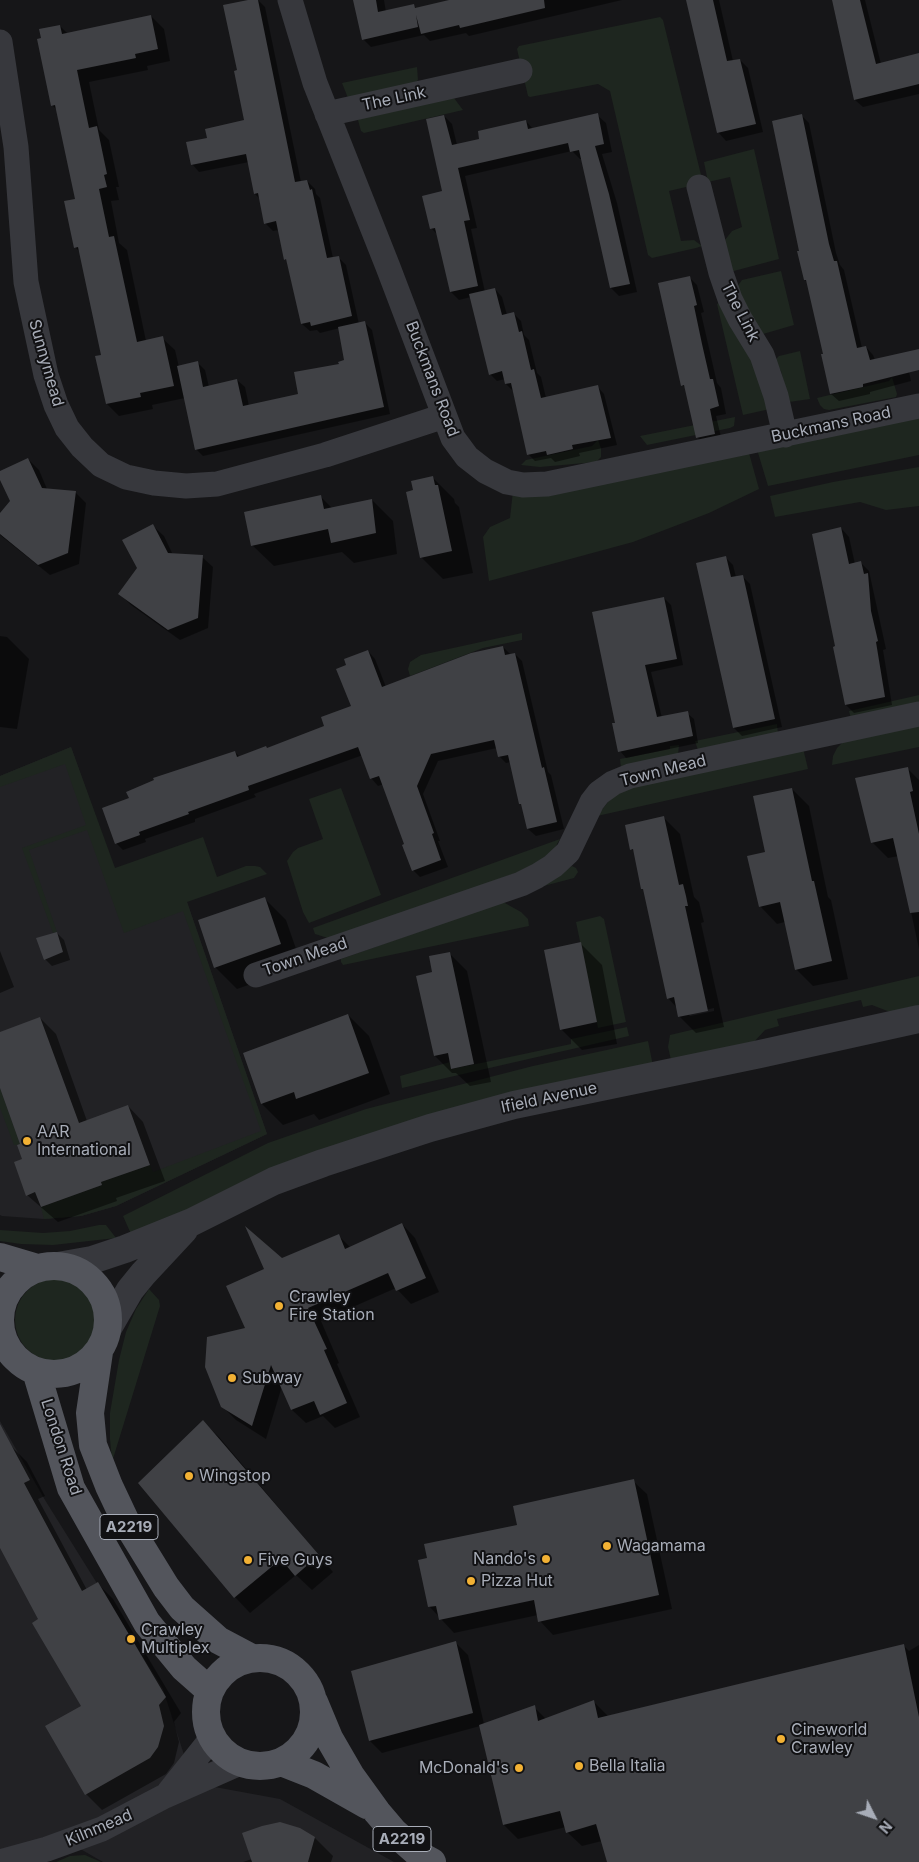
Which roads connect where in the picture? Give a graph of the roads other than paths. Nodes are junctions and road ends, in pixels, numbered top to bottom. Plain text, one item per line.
1 (290, 0) edge
2 (0, 42) edge
3 (520, 72) dead end
4 (327, 114) junction
5 (699, 187) dead end
6 (919, 406) edge
7 (444, 416) junction
8 (785, 435) junction
9 (919, 714) edge
10 (256, 975) dead end
11 (919, 1019) edge
12 (192, 1222) junction
13 (0, 1257) edge
14 (48, 1267) junction
15 (0, 1330) edge
16 (103, 1340) junction
17 (36, 1371) junction
18 (252, 1658) junction
19 (210, 1691) junction
20 (313, 1698) junction
21 (212, 1738) junction
22 (242, 1762) junction
23 (281, 1762) junction
24 (166, 1796) junction
25 (377, 1812) junction
26 (0, 1862) edge
27 (432, 1862) edge

1 - 4 street, Buckmans Road
2 - 7 street, Sunnymead
3 - 4 street, The Link
4 - 7 street, Buckmans Road
5 - 8 street, The Link
6 - 8 street, Buckmans Road
7 - 8 street, Buckmans Road
9 - 10 street, Town Mead
11 - 12 street, Ifield Avenue
12 - 14 street, Ifield Avenue
12 - 16 street, Ifield Avenue
13 - 14 main road, A2219
14 - 15 main road
14 - 16 main road, A2219
15 - 17 main road
16 - 17 main road
16 - 18 main road, London Road / A2219
17 - 19 main road, London Road / A2219
18 - 19 main road, A2219
18 - 20 main road, A2219
19 - 21 main road, A2219
20 - 23 main road
20 - 25 main road, A2219
21 - 22 main road, A2219
21 - 24 street, Kilnmead
22 - 23 main road, A2219
22 - 24 street, Kilnmead
23 - 25 main road, A2219
24 - 26 street, Kilnmead
25 - 27 main road, A2219

